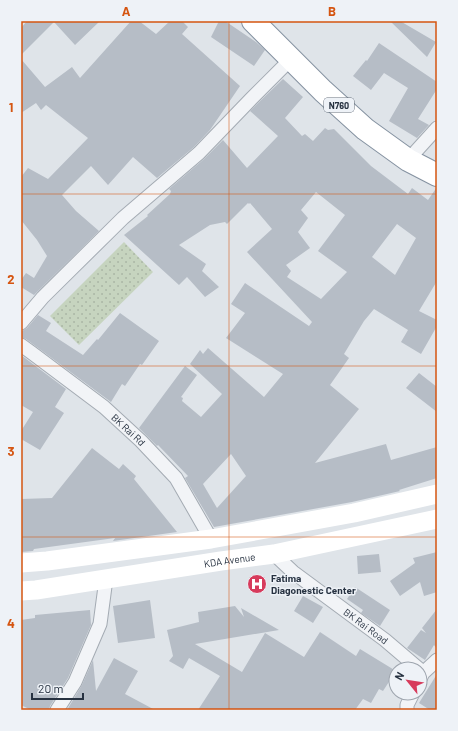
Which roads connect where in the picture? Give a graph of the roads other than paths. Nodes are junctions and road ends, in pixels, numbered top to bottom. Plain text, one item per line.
1 (253, 21) edge
2 (291, 59) junction
3 (437, 128) edge
4 (408, 160) junction
5 (437, 175) edge
6 (21, 323) edge
7 (21, 346) edge
8 (437, 494) edge
9 (437, 519) edge
10 (211, 539) junction
11 (274, 554) junction
12 (21, 563) edge
13 (106, 579) junction
14 (21, 591) edge
15 (437, 660) edge
16 (407, 661) edge
17 (428, 667) edge
18 (57, 710) edge

1 - 2 highway, N760
2 - 4 highway, N760
2 - 6 street
3 - 4 street
4 - 5 highway, N760
7 - 10 street, BK Rai Rd
8 - 10 main road
9 - 11 main road, KDA Avenue
10 - 12 main road
11 - 13 main road, KDA Avenue
11 - 16 street, BK Rai Road
13 - 14 main road, KDA Avenue
13 - 18 street
15 - 17 street

